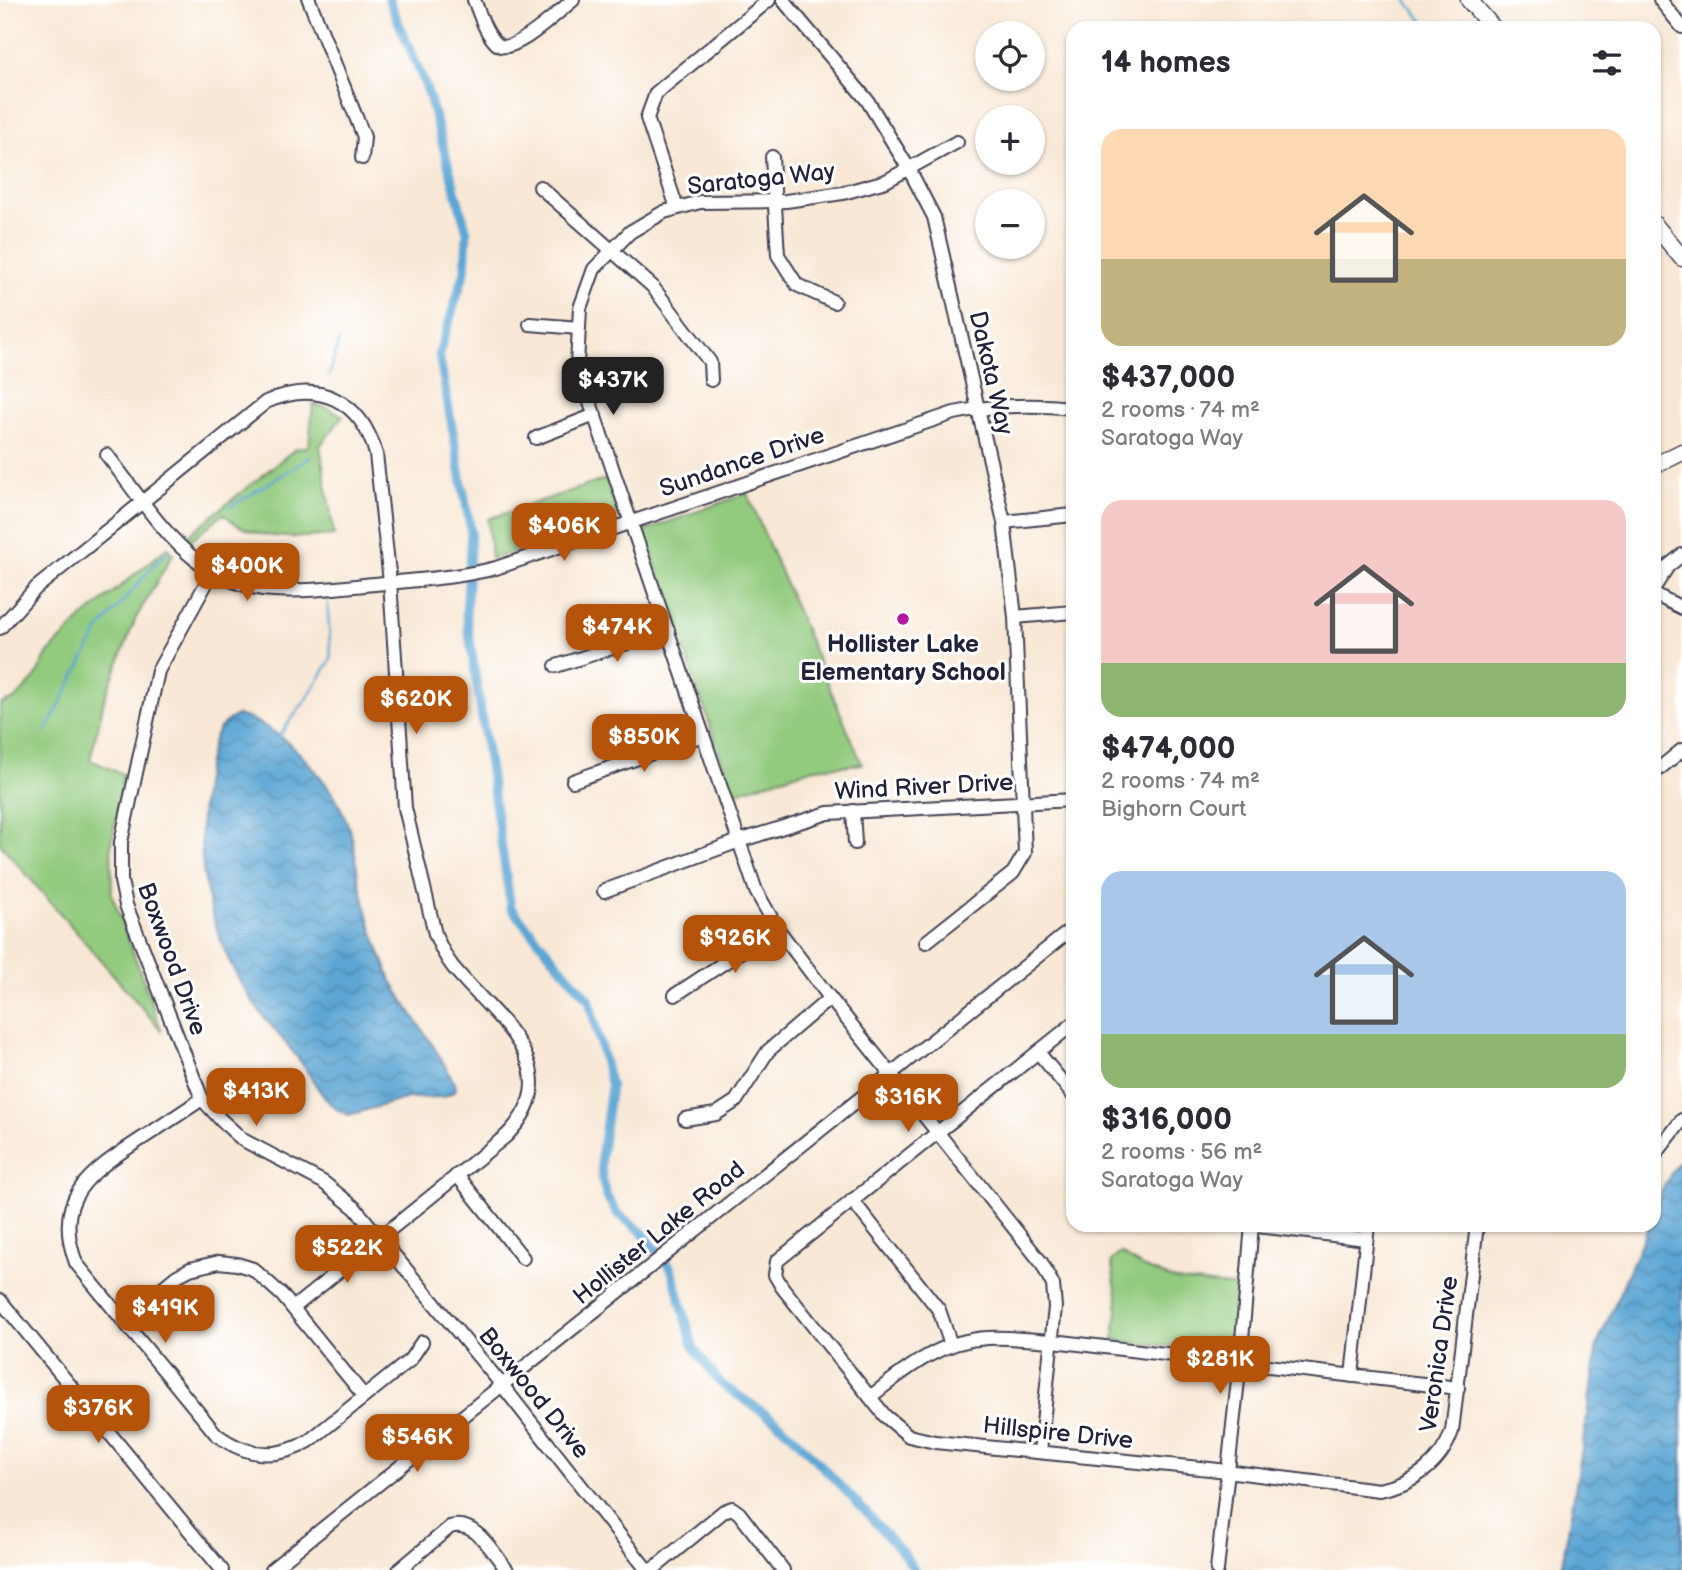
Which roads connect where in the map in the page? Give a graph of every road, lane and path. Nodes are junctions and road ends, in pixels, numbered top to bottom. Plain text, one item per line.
1 (309, 0) edge
2 (474, 0) edge
3 (573, 0) edge
4 (769, 0) edge
5 (783, 0) edge
6 (1660, 0) edge
7 (1473, 1) edge
8 (1488, 21) edge
9 (1682, 27) edge
10 (957, 142) dead end
11 (772, 157) dead end
12 (362, 158) dead end
13 (909, 169) junction
14 (540, 187) dead end
15 (774, 201) junction
16 (677, 208) junction
17 (1661, 232) edge
18 (611, 252) junction
19 (1682, 258) edge
20 (834, 302) dead end
21 (530, 324) dead end
22 (579, 328) junction
23 (711, 380) dead end
24 (978, 408) junction
25 (1066, 408) edge
26 (594, 415) junction
27 (536, 438) dead end
28 (1682, 446) edge
29 (1682, 452) edge
30 (107, 455) dead end
31 (1661, 464) edge
32 (1661, 464) edge
33 (144, 502) junction
34 (1066, 516) edge
35 (632, 522) junction
36 (1004, 522) junction
37 (1682, 555) edge
38 (212, 570) junction
39 (1661, 577) edge
40 (390, 582) junction
41 (1661, 598) edge
42 (1682, 608) edge
43 (1066, 613) edge
44 (1015, 617) junction
45 (0, 628) edge
46 (668, 630) junction
47 (556, 666) dead end
48 (704, 735) junction
49 (1682, 750) edge
50 (1661, 767) edge
51 (573, 781) dead end
52 (1066, 800) edge
53 (1024, 803) junction
54 (853, 811) junction
55 (739, 841) junction
56 (855, 843) dead end
57 (604, 891) dead end
58 (777, 928) junction
59 (1066, 934) edge
60 (926, 942) dead end
61 (675, 995) dead end
62 (830, 999) junction
63 (1066, 1030) edge
64 (1038, 1052) junction
65 (890, 1074) junction
66 (1066, 1086) edge
67 (202, 1099) junction
68 (685, 1119) dead end
69 (1682, 1120) edge
70 (937, 1132) junction
71 (1661, 1147) edge
72 (457, 1175) junction
73 (852, 1200) junction
74 (1250, 1232) edge
75 (1308, 1232) edge
76 (1367, 1232) edge
77 (1476, 1232) edge
78 (379, 1237) junction
79 (1366, 1239) junction
80 (523, 1258) dead end
81 (0, 1300) edge
82 (293, 1308) junction
83 (123, 1320) junction
84 (1053, 1341) junction
85 (422, 1342) dead end
86 (951, 1345) junction
87 (1240, 1363) junction
88 (1352, 1376) junction
89 (502, 1385) junction
90 (1458, 1388) junction
91 (364, 1396) junction
92 (870, 1397) junction
93 (1040, 1452) junction
94 (1226, 1472) junction
95 (1417, 1477) joint
96 (222, 1570) edge
97 (271, 1570) edge
98 (399, 1570) edge
99 (507, 1570) edge
100 (649, 1570) edge
101 (783, 1570) edge
102 (1217, 1570) edge

1 - 12 street
2 - 3 street
4 - 16 street
5 - 13 street, Dakota Way
6 - 9 street
7 - 8 main road
10 - 13 street, Saratoga Way
11 - 15 street
13 - 15 street, Saratoga Way
13 - 24 street, Dakota Way
14 - 18 street
15 - 16 street, Saratoga Way
15 - 20 street
16 - 18 street, Saratoga Way
17 - 19 main road
18 - 22 street, Saratoga Way
18 - 23 street
21 - 22 street
22 - 26 street, Saratoga Way
24 - 25 street, Sundance Drive
24 - 35 street, Sundance Drive
24 - 36 street, Dakota Way
26 - 27 street
26 - 35 street, Saratoga Way
28 - 31 street
29 - 32 main road
30 - 33 street, Sundance Drive
33 - 38 street, Sundance Drive
33 - 40 street
33 - 45 street
34 - 36 street
35 - 40 street, Sundance Drive
35 - 46 street, Saratoga Way
36 - 44 street, Dakota Way
37 - 39 street
38 - 40 street, Sundance Drive
38 - 67 street, Boxwood Drive
40 - 72 street
41 - 42 street
43 - 44 street
44 - 53 street, Dakota Way
46 - 47 street
46 - 48 street, Saratoga Way
48 - 51 street
48 - 55 street, Saratoga Way
49 - 50 street
52 - 53 street, Wind River Drive
53 - 54 street, Wind River Drive
53 - 60 street, Dakota Way
54 - 55 street, Wind River Drive
54 - 56 street
55 - 57 street, Wind River Drive
55 - 58 street, Saratoga Way
58 - 61 street
58 - 62 street, Saratoga Way
59 - 65 street, Hollister Lake Road
62 - 65 street, Saratoga Way
62 - 68 street
63 - 64 street
64 - 66 street
64 - 70 street
65 - 70 street, Saratoga Way
65 - 89 street, Hollister Lake Road
67 - 78 street, Boxwood Drive
67 - 83 street
69 - 71 street
70 - 73 street
70 - 84 street, Saratoga Way
72 - 78 street
72 - 80 street
73 - 86 street
73 - 92 street, Hillspire Drive
74 - 87 street
75 - 79 street
76 - 79 street
77 - 90 street, Veronica Drive
78 - 82 street
78 - 89 street, Boxwood Drive
79 - 88 street
81 - 96 street
82 - 83 street
82 - 91 street
83 - 91 street
84 - 86 street
84 - 87 street
84 - 93 street, Saratoga Way
85 - 91 street
86 - 92 street
87 - 88 street
87 - 94 street
88 - 90 street
89 - 97 street, Hollister Lake Road
89 - 100 street, Boxwood Drive
90 - 95 street, Veronica Drive
92 - 93 street, Hillspire Drive
93 - 94 street, Hillspire Drive
94 - 95 street, Hillspire Drive
94 - 102 street
98 - 99 street
100 - 101 street

